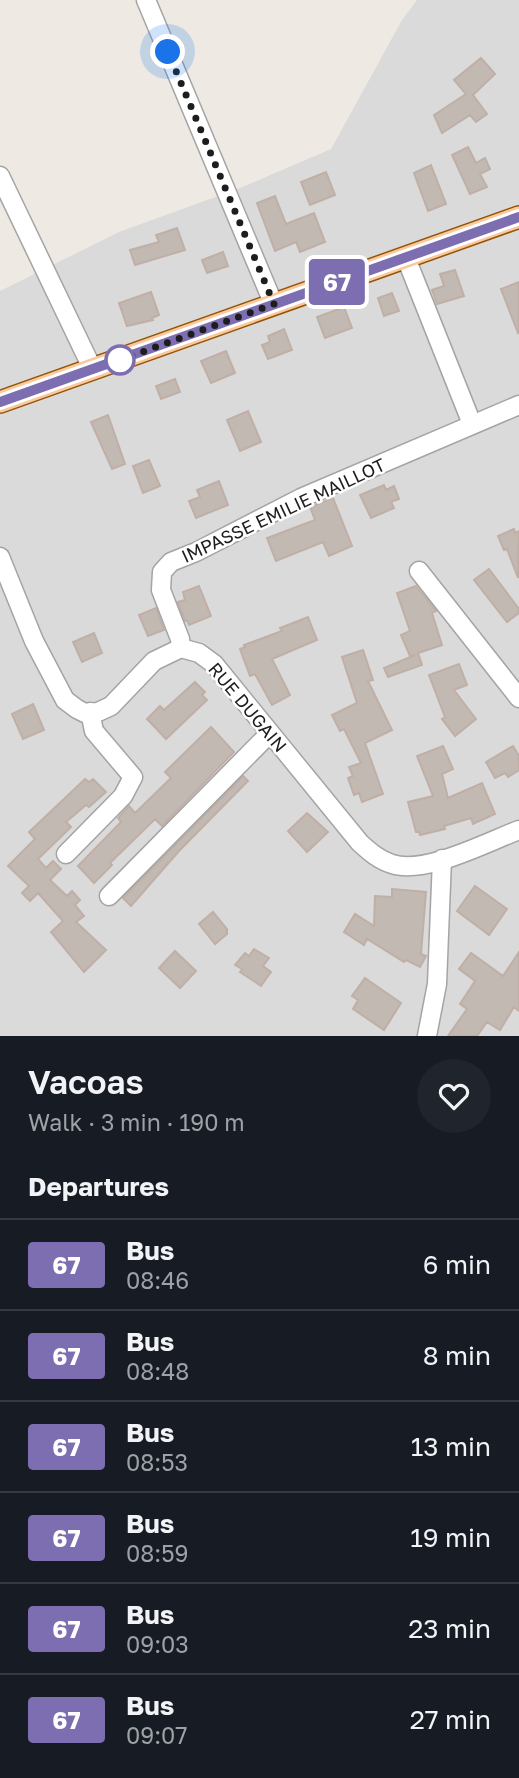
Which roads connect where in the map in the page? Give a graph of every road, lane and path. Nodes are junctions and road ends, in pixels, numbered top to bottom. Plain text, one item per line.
1 (146, 0) edge
2 (0, 176) edge
3 (519, 217) edge
4 (406, 258) junction
5 (274, 304) junction
6 (93, 370) junction
7 (0, 402) edge
8 (519, 405) edge
9 (472, 424) junction
10 (0, 557) edge
11 (419, 571) dead end
12 (181, 648) junction
13 (519, 698) edge
14 (90, 712) junction
15 (270, 733) junction
16 (519, 830) edge
17 (66, 854) dead end
18 (442, 859) junction
19 (109, 896) dead end
20 (427, 1036) edge

1 - 5 street
2 - 6 street
3 - 4 main road
4 - 5 main road
4 - 9 street
5 - 6 main road
6 - 7 main road
8 - 9 street, IMPASSE EMILIE MAILLOT
9 - 12 street, IMPASSE EMILIE MAILLOT
10 - 14 street
11 - 13 street
12 - 14 street
12 - 15 street, RUE DUGAIN
14 - 17 street
15 - 18 street, RUE DUGAIN
15 - 19 street
16 - 18 street, RUE DUGAIN
18 - 20 street

